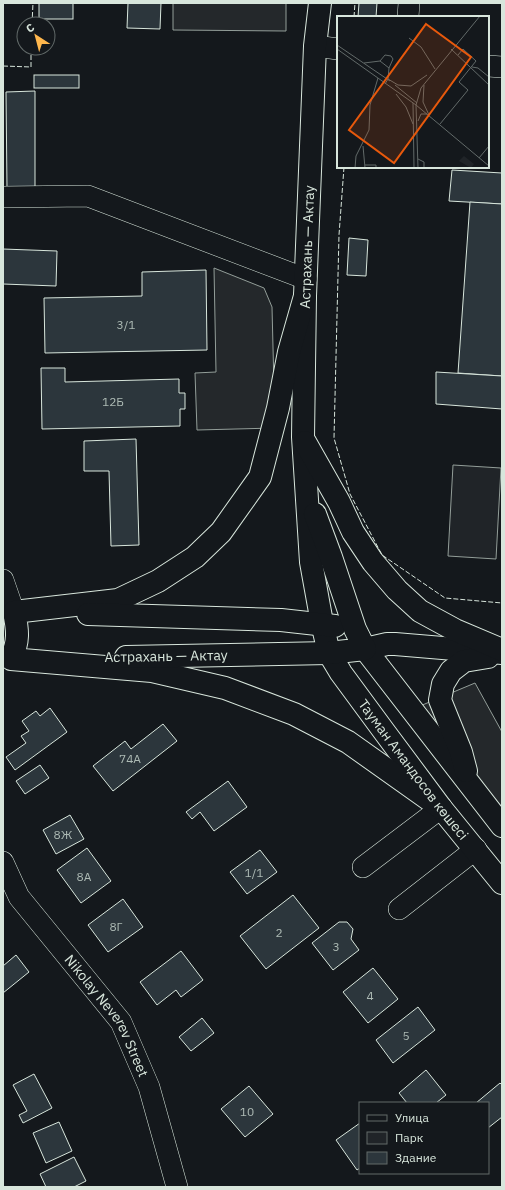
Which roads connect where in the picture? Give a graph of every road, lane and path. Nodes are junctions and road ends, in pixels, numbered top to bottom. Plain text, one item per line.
1 (320, 3) edge
2 (410, 3) edge
3 (408, 16) edge
4 (315, 46) junction
5 (337, 49) edge
6 (489, 66) edge
7 (502, 67) edge
8 (3, 197) edge
9 (306, 287) junction
10 (303, 438) junction
11 (306, 492) junction
12 (3, 580) edge
13 (9, 612) edge
14 (322, 624) junction
15 (355, 629) junction
16 (387, 644) junction
17 (365, 649) junction
18 (502, 652) edge
19 (330, 653) junction
20 (7, 658) edge
21 (471, 786) junction
22 (441, 808) junction
23 (502, 826) edge
24 (476, 849) junction
25 (3, 862) edge
26 (363, 867) dead end
27 (502, 883) edge
28 (399, 909) dead end
29 (177, 1187) edge

1 - 4 main road, Астрахань — Актау
2 - 3 street
4 - 5 street
4 - 9 main road, Астрахань — Актау
6 - 7 street
8 - 9 street
9 - 10 main road, Астрахань — Актау
9 - 13 main road
10 - 11 main road, Астрахань — Актау
10 - 18 main road
11 - 14 main road, Астрахань — Актау
11 - 15 main road, Астрахань — Актау
12 - 13 street
13 - 14 main road
13 - 20 main road
14 - 15 main road
14 - 19 main road, Астрахань — Актау
15 - 16 main road
15 - 17 main road, Астрахань — Актау
16 - 17 main road
16 - 18 main road
17 - 19 main road, Астрахань — Актау
17 - 21 main road
18 - 21 main road
19 - 20 main road, Астрахань — Актау
19 - 22 main road, Тауман Амандосов көшесі
20 - 22 main road
21 - 23 main road
22 - 24 main road, Тауман Амандосов көшесі
22 - 26 street
24 - 27 main road, Тауман Амандосов көшесі
24 - 28 street
25 - 29 street, Nikolay Neverev Street

